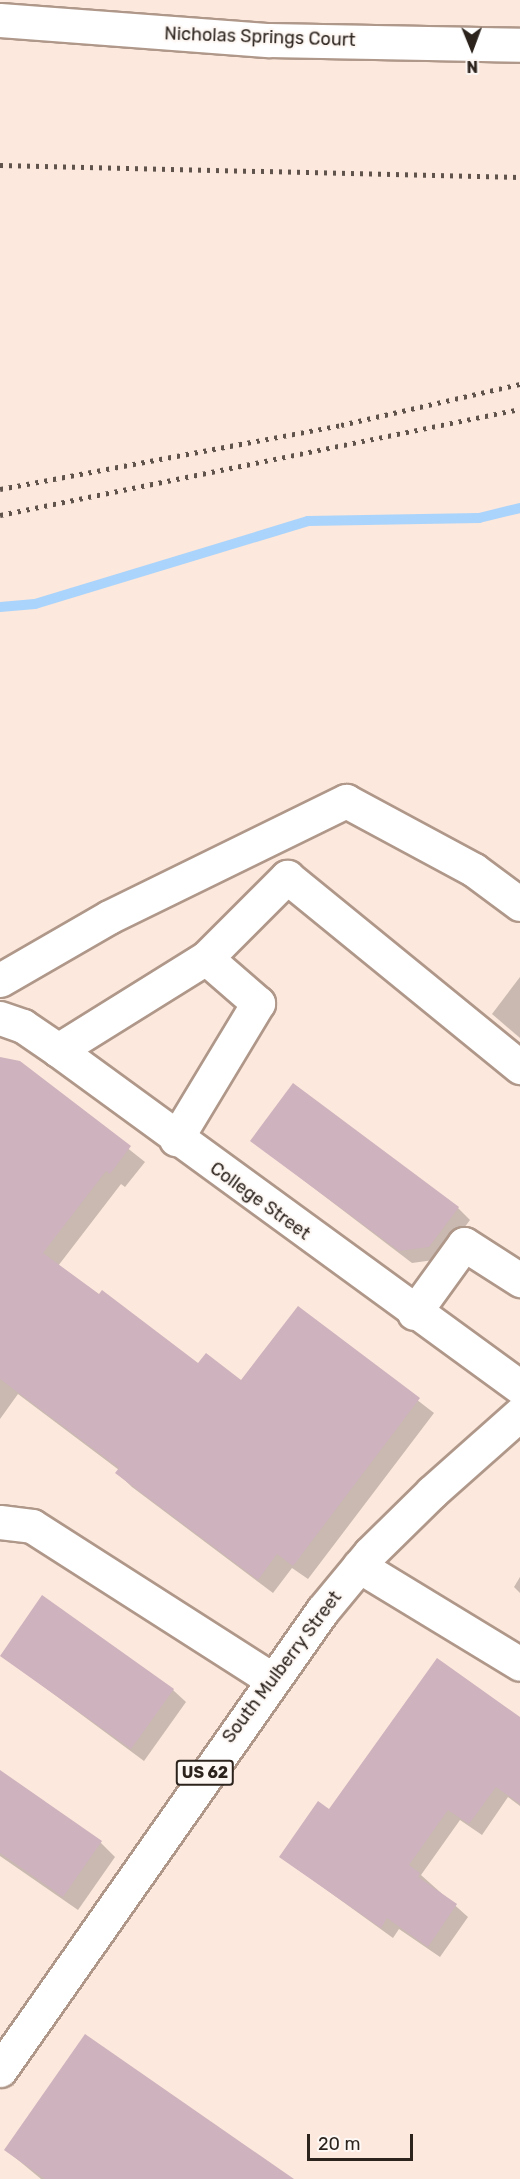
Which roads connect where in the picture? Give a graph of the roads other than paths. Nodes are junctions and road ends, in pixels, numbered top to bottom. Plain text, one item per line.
1 (0, 20) edge
2 (520, 45) edge
3 (520, 904) edge
4 (206, 958) junction
5 (0, 980) edge
6 (0, 1018) edge
7 (58, 1050) junction
8 (520, 1067) edge
9 (176, 1139) junction
10 (520, 1280) edge
11 (414, 1313) junction
12 (520, 1387) edge
13 (520, 1414) edge
14 (0, 1522) edge
15 (359, 1566) junction
16 (520, 1664) edge
17 (271, 1679) junction
18 (0, 2070) edge

1 - 2 street, Nicholas Springs Court
3 - 5 street
4 - 7 street
4 - 8 street
4 - 9 street
6 - 7 street, College Street
7 - 9 street, College Street
9 - 11 street, College Street
10 - 11 street
11 - 12 street, College Street
13 - 15 street, South Mulberry Street / US 62
14 - 17 street
15 - 16 street
15 - 17 street, South Mulberry Street / US 62
17 - 18 street, South Mulberry Street / US 62

